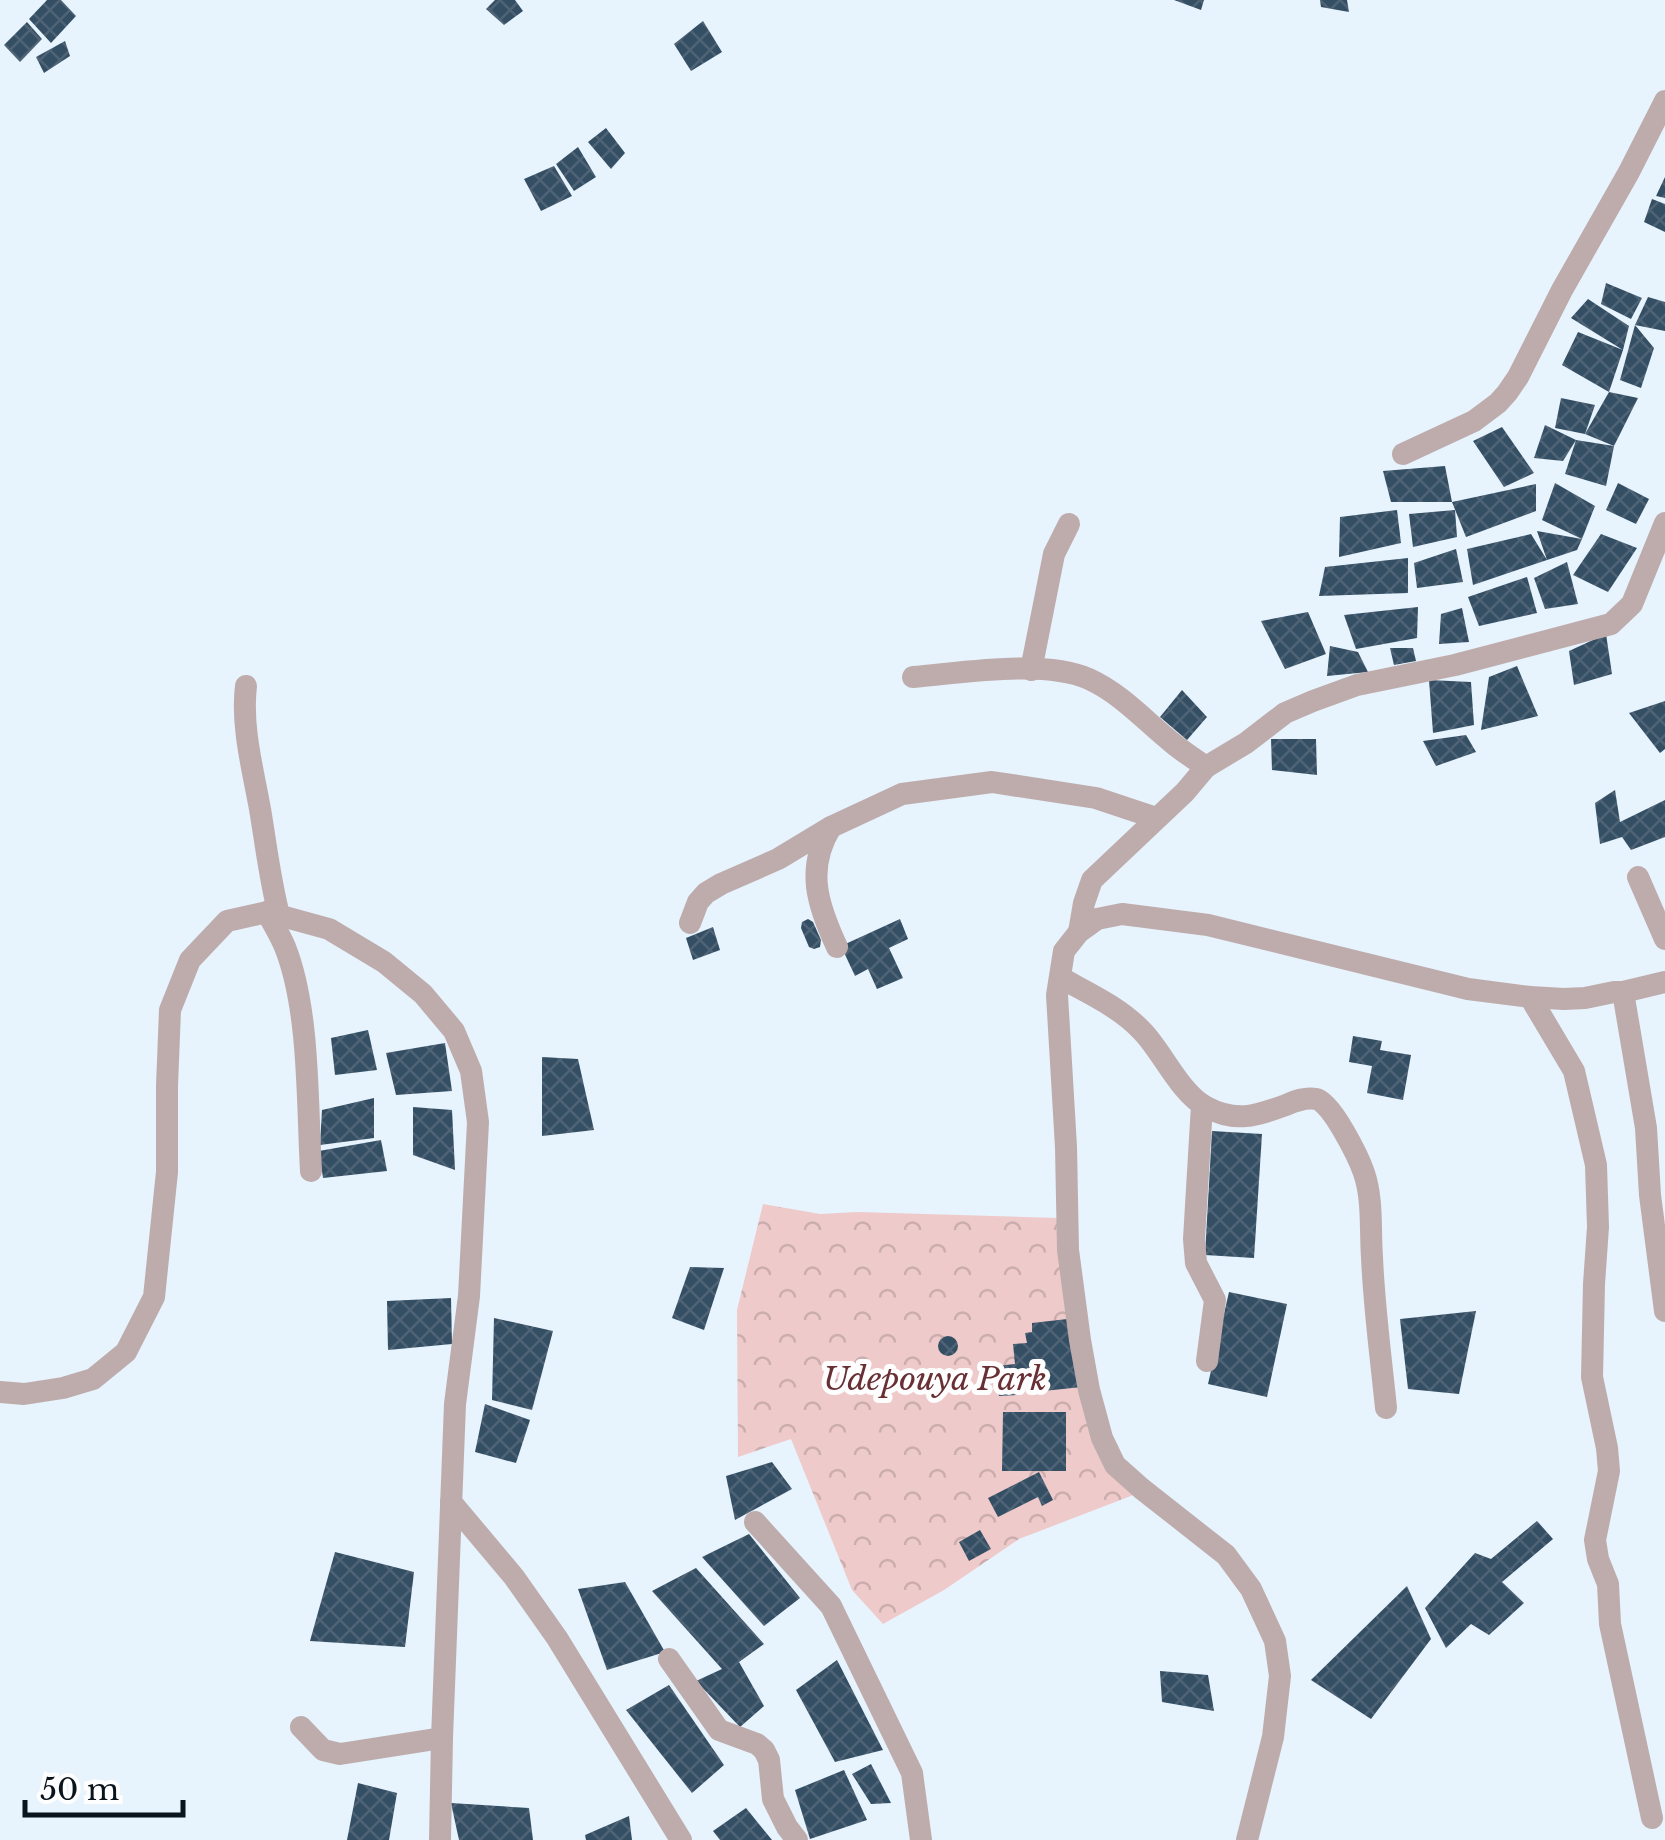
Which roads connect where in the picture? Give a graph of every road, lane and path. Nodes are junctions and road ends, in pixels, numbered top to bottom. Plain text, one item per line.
1 (1665, 101) edge
2 (1403, 454) dead end
3 (1665, 523) edge
4 (1069, 524) dead end
5 (1031, 670) junction
6 (913, 677) dead end
7 (246, 686) dead end
8 (1206, 768) junction
9 (1156, 818) junction
10 (831, 827) junction
11 (1638, 877) dead end
12 (273, 914) junction
13 (690, 924) dead end
14 (1079, 932) junction
15 (1665, 939) edge
16 (837, 947) dead end
17 (1061, 978) junction
18 (1665, 982) edge
19 (1623, 992) junction
20 (1530, 997) junction
21 (1202, 1105) junction
22 (310, 1172) dead end
23 (1665, 1310) edge
24 (1207, 1360) dead end
25 (0, 1392) edge
26 (1386, 1408) dead end
27 (451, 1502) junction
28 (755, 1522) dead end
29 (669, 1659) dead end
30 (301, 1727) dead end
31 (442, 1738) junction
32 (1658, 1812) edge
33 (440, 1840) edge
34 (681, 1840) edge
35 (797, 1840) edge
36 (921, 1840) edge
37 (1247, 1840) edge
38 (1642, 1840) edge

1 - 2 street
3 - 8 street
4 - 5 street
5 - 6 street
5 - 8 street
7 - 12 street
8 - 9 street
9 - 10 street
9 - 14 street
10 - 13 street
10 - 16 street
11 - 15 street
12 - 22 street
12 - 25 street
12 - 27 street
14 - 17 street
14 - 20 street
17 - 21 street
17 - 37 street
18 - 19 street
19 - 20 street
19 - 23 street
20 - 32 street
21 - 24 street
21 - 26 street
27 - 31 street
27 - 34 street
28 - 36 street
29 - 35 street
30 - 31 street
31 - 33 street
32 - 38 street

